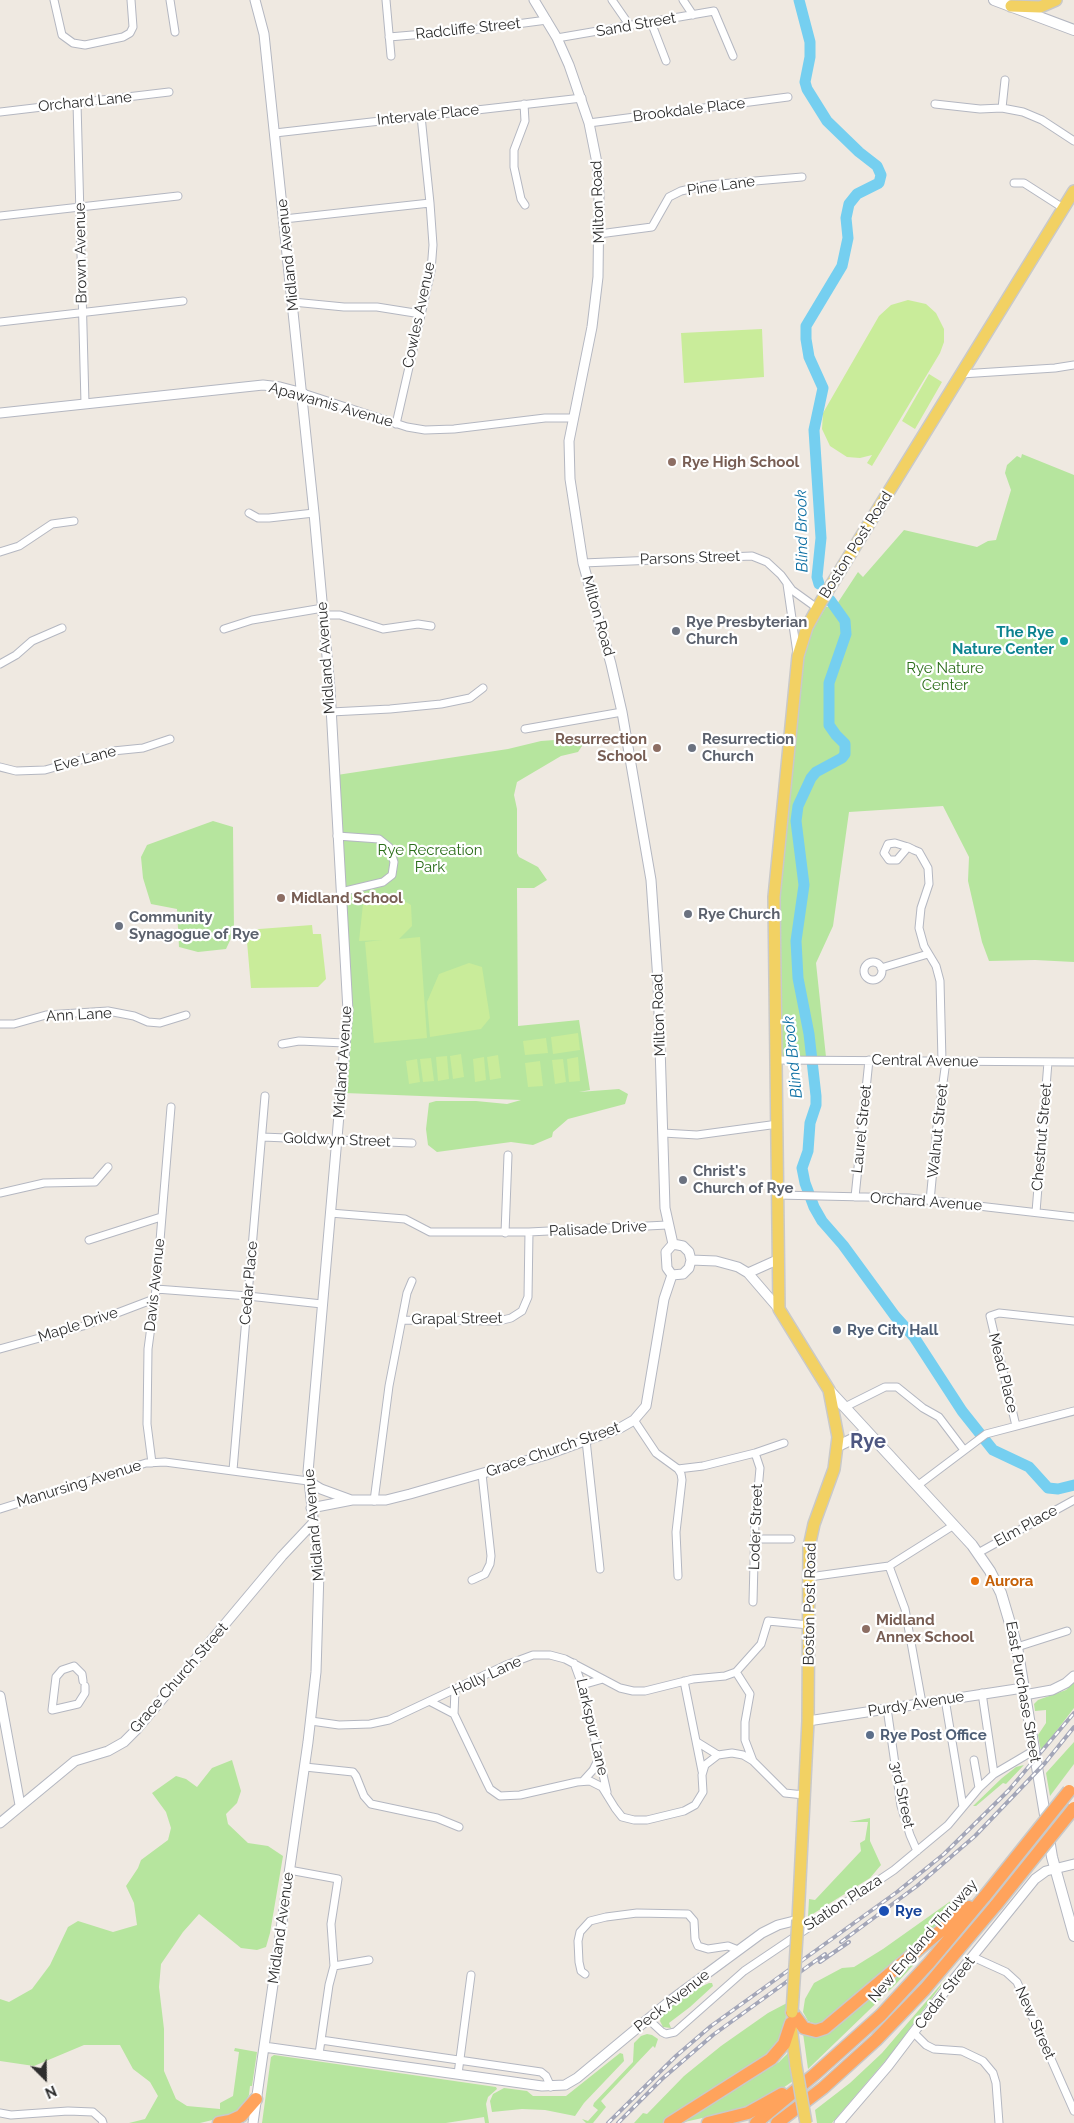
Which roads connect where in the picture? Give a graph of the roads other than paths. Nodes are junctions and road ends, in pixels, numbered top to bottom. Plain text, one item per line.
1 (54, 0) edge
2 (131, 0) edge
3 (170, 0) edge
4 (255, 0) edge
5 (386, 0) edge
6 (534, 0) edge
7 (612, 0) edge
8 (683, 0) edge
9 (994, 0) edge
10 (1056, 0) edge
11 (1011, 6) junction
12 (693, 15) junction
13 (547, 20) junction
14 (651, 22) junction
15 (630, 26) junction
16 (1074, 30) edge
17 (175, 32) dead end
18 (390, 38) junction
19 (557, 38) junction
20 (391, 56) dead end
21 (733, 56) dead end
22 (666, 61) dead end
23 (1005, 80) dead end
24 (169, 92) dead end
25 (788, 97) dead end
26 (582, 98) junction
27 (77, 103) junction
28 (524, 104) junction
29 (936, 104) dead end
30 (1002, 108) junction
31 (0, 112) edge
32 (421, 116) junction
33 (589, 123) junction
34 (275, 133) junction
35 (1074, 141) edge
36 (802, 177) dead end
37 (1014, 183) dead end
38 (1074, 191) edge
39 (178, 196) dead end
40 (430, 202) junction
41 (525, 206) dead end
42 (1063, 208) junction
43 (80, 209) junction
44 (0, 216) edge
45 (284, 219) junction
46 (600, 234) junction
47 (183, 301) dead end
48 (293, 302) junction
49 (82, 312) junction
50 (421, 314) junction
51 (0, 322) edge
52 (1074, 365) edge
53 (961, 374) junction
54 (303, 393) junction
55 (85, 403) junction
56 (0, 412) edge
57 (573, 418) junction
58 (396, 424) junction
59 (249, 513) dead end
60 (314, 513) junction
61 (74, 521) dead end
62 (0, 552) edge
63 (583, 564) junction
64 (787, 584) junction
65 (817, 608) junction
66 (323, 611) junction
67 (431, 626) dead end
68 (62, 628) dead end
69 (224, 629) dead end
70 (798, 656) junction
71 (0, 664) edge
72 (483, 688) dead end
73 (331, 712) junction
74 (622, 712) junction
75 (525, 729) dead end
76 (170, 739) dead end
77 (0, 767) edge
78 (337, 836) junction
79 (908, 847) dead end
80 (341, 892) junction
81 (928, 954) junction
82 (881, 968) dead end
83 (186, 1015) dead end
84 (0, 1024) edge
85 (345, 1043) junction
86 (282, 1044) dead end
87 (776, 1060) junction
88 (869, 1060) junction
89 (944, 1061) junction
90 (1048, 1062) junction
91 (1074, 1062) edge
92 (265, 1096) dead end
93 (171, 1106) dead end
94 (778, 1124) junction
95 (663, 1133) junction
96 (262, 1137) junction
97 (336, 1141) junction
98 (412, 1143) dead end
99 (508, 1155) dead end
100 (108, 1167) dead end
101 (0, 1193) edge
102 (777, 1195) junction
103 (855, 1197) junction
104 (930, 1201) junction
105 (1036, 1212) junction
106 (330, 1213) junction
107 (161, 1217) junction
108 (1074, 1217) edge
109 (667, 1225) junction
110 (530, 1232) junction
111 (505, 1233) junction
112 (89, 1240) dead end
113 (673, 1244) junction
114 (691, 1260) junction
115 (777, 1260) junction
116 (672, 1274) junction
117 (748, 1274) junction
118 (412, 1281) dead end
119 (156, 1289) junction
120 (248, 1296) junction
121 (154, 1299) junction
122 (322, 1304) junction
123 (779, 1309) junction
124 (403, 1320) junction
125 (1074, 1321) edge
126 (0, 1349) edge
127 (830, 1390) junction
128 (845, 1407) junction
129 (1074, 1411) edge
130 (634, 1420) junction
131 (1016, 1426) junction
132 (867, 1432) junction
133 (586, 1440) junction
134 (784, 1443) dead end
135 (838, 1446) junction
136 (964, 1450) junction
137 (755, 1453) junction
138 (152, 1463) junction
139 (678, 1469) junction
140 (233, 1470) junction
141 (482, 1474) junction
142 (308, 1481) junction
143 (917, 1486) junction
144 (352, 1500) junction
145 (374, 1500) junction
146 (1074, 1500) edge
147 (311, 1508) junction
148 (0, 1509) edge
149 (313, 1523) junction
150 (954, 1525) junction
151 (755, 1538) junction
152 (791, 1539) dead end
153 (978, 1553) junction
154 (889, 1566) junction
155 (600, 1568) dead end
156 (678, 1576) dead end
157 (809, 1577) junction
158 (472, 1580) dead end
159 (753, 1602) dead end
160 (809, 1625) junction
161 (1067, 1631) dead end
162 (1017, 1647) junction
163 (573, 1662) junction
164 (736, 1672) junction
165 (1074, 1676) edge
166 (603, 1679) junction
167 (684, 1681) junction
168 (84, 1683) joint
169 (582, 1685) junction
170 (455, 1690) junction
171 (1024, 1692) junction
172 (982, 1693) junction
173 (0, 1696) edge
174 (946, 1699) junction
175 (431, 1702) junction
176 (922, 1702) junction
177 (887, 1708) junction
178 (454, 1714) junction
179 (311, 1721) junction
180 (808, 1721) junction
181 (745, 1740) junction
182 (697, 1742) junction
183 (1034, 1751) junction
184 (732, 1753) junction
185 (718, 1755) junction
186 (599, 1758) junction
187 (974, 1760) dead end
188 (752, 1761) junction
189 (304, 1767) junction
190 (994, 1774) junction
191 (702, 1775) junction
192 (583, 1781) junction
193 (979, 1788) junction
194 (1072, 1788) edge
195 (607, 1793) junction
196 (804, 1796) junction
197 (20, 1805) junction
198 (963, 1807) junction
199 (1074, 1808) edge
200 (0, 1823) edge
201 (460, 1827) dead end
202 (918, 1851) junction
203 (1074, 1864) edge
204 (1055, 1868) junction
205 (290, 1870) junction
206 (985, 1896) junction
207 (798, 1920) junction
208 (1074, 1936) edge
209 (738, 1950) junction
210 (974, 1957) junction
211 (369, 1960) dead end
212 (334, 1966) junction
213 (471, 1974) dead end
214 (586, 1974) dead end
215 (792, 2018) junction
216 (648, 2019) junction
217 (914, 2033) junction
218 (321, 2040) junction
219 (264, 2047) junction
220 (319, 2054) junction
221 (460, 2059) junction
222 (458, 2074) junction
223 (814, 2075) junction
224 (551, 2087) junction
225 (256, 2099) junction
226 (1074, 2111) edge
227 (0, 2113) edge
228 (103, 2123) edge
229 (219, 2123) edge
230 (253, 2123) edge
231 (670, 2123) edge
232 (708, 2123) edge
233 (756, 2123) edge
234 (777, 2123) edge
235 (806, 2123) edge
236 (839, 2123) edge
237 (999, 2123) edge

1 - 2 street
3 - 17 street
4 - 34 street, Midland Avenue
5 - 18 street
6 - 13 street, Milton Road
7 - 15 street
8 - 12 street
9 - 11 main road
10 - 11 main road
11 - 16 main road
12 - 14 street, Sand Street
12 - 21 street, Sand Street
13 - 18 street, Radcliffe Street
13 - 19 street, Milton Road
14 - 15 street, Sand Street
14 - 22 street
15 - 19 street, Sand Street
18 - 20 street
19 - 26 street, Milton Road
23 - 30 street
24 - 27 street, Orchard Lane
25 - 33 street, Brookdale Place
26 - 28 street, Intervale Place
26 - 33 street, Milton Road
27 - 31 street, Orchard Lane
27 - 43 street, Brown Avenue
28 - 32 street, Intervale Place
28 - 41 street
29 - 30 street
30 - 35 street
32 - 34 street, Intervale Place
32 - 40 street, Cowles Avenue
33 - 46 street, Milton Road
34 - 45 street, Midland Avenue
36 - 46 street, Pine Lane
37 - 42 street
38 - 42 main road, Boston Post Road
39 - 43 street
40 - 45 street
40 - 50 street, Cowles Avenue
42 - 53 main road, Boston Post Road
43 - 44 street
43 - 49 street, Brown Avenue
45 - 48 street, Midland Avenue
46 - 57 street, Milton Road
47 - 49 street
48 - 50 street
48 - 54 street, Midland Avenue
49 - 51 street
49 - 55 street, Brown Avenue
50 - 58 street, Cowles Avenue
52 - 53 street
53 - 65 main road, Boston Post Road
54 - 55 street, Apawamis Avenue
54 - 58 street, Apawamis Avenue
54 - 60 street, Midland Avenue
55 - 56 street, Apawamis Avenue
57 - 58 street, Apawamis Avenue
57 - 63 street, Milton Road
59 - 60 street
60 - 66 street, Midland Avenue
61 - 62 street
63 - 64 street, Parsons Street
63 - 74 street, Milton Road
64 - 65 street, Parsons Street
64 - 70 street
65 - 70 main road, Boston Post Road
66 - 67 street
66 - 69 street
66 - 73 street, Midland Avenue
68 - 71 street
70 - 87 main road, Boston Post Road
72 - 73 street
73 - 78 street, Midland Avenue
74 - 75 street
74 - 95 street, Milton Road
76 - 77 street, Eve Lane
78 - 80 street, Midland Avenue
78 - 80 street
79 - 81 street, Walnut Street
80 - 85 street, Midland Avenue
81 - 82 street
81 - 89 street, Walnut Street
83 - 84 street, Ann Lane
85 - 86 street
85 - 97 street, Midland Avenue
87 - 88 street, Central Avenue
87 - 94 main road, Boston Post Road
88 - 89 street, Central Avenue
88 - 103 street, Laurel Street
89 - 90 street, Central Avenue
89 - 104 street, Walnut Street
90 - 91 street, Central Avenue
90 - 105 street, Chestnut Street
92 - 96 street, Cedar Place
93 - 107 street, Davis Avenue
94 - 95 street
94 - 102 main road, Boston Post Road
95 - 109 street, Milton Road
96 - 97 street, Goldwyn Street
96 - 120 street, Cedar Place
97 - 98 street, Goldwyn Street
97 - 106 street, Midland Avenue
99 - 111 street
100 - 101 street
102 - 103 street, Orchard Avenue
102 - 115 main road, Boston Post Road
103 - 104 street, Orchard Avenue
104 - 105 street, Orchard Avenue
105 - 108 street, Orchard Avenue
106 - 111 street, Palisade Drive
106 - 122 street, Midland Avenue
107 - 112 street
107 - 119 street, Davis Avenue
109 - 110 street, Palisade Drive
109 - 113 street, Milton Road
110 - 111 street, Palisade Drive
110 - 124 street, Grapal Street
113 - 114 street
113 - 116 street
114 - 116 street
114 - 117 street
115 - 117 street
115 - 123 main road, Boston Post Road
116 - 130 street, Grace Church Street
117 - 123 street
118 - 124 street
119 - 120 street
119 - 121 street, Davis Avenue
120 - 122 street
120 - 140 street, Cedar Place
121 - 126 street, Maple Drive
121 - 138 street, Davis Avenue
122 - 142 street, Midland Avenue
123 - 127 main road, Boston Post Road
124 - 145 street, Grapal Street
125 - 131 street, Mead Place
127 - 128 main road, East Purchase Street
127 - 135 main road, Boston Post Road
128 - 132 main road, East Purchase Street
128 - 136 street
129 - 131 street
130 - 133 street, Grace Church Street
130 - 139 street
131 - 136 street
132 - 135 main road
132 - 143 main road, East Purchase Street
133 - 141 street, Grace Church Street
133 - 155 street
134 - 137 street
135 - 157 main road, Boston Post Road
136 - 143 street
137 - 139 street
137 - 151 street, Loder Street
138 - 140 street, Manursing Avenue
138 - 148 street, Manursing Avenue
139 - 156 street
140 - 142 street, Manursing Avenue
141 - 145 street, Grace Church Street
141 - 158 street
142 - 144 street, Grace Church Street
142 - 147 street, Midland Avenue
143 - 150 main road, East Purchase Street
144 - 145 street, Grace Church Street
144 - 147 street, Grace Church Street
146 - 153 street, Elm Place
147 - 149 street, Midland Avenue
149 - 179 street, Midland Avenue
149 - 197 street, Grace Church Street
150 - 153 main road, East Purchase Street
150 - 154 street
151 - 152 street
151 - 159 street, Loder Street
153 - 162 main road, East Purchase Street
154 - 157 street
154 - 176 street
157 - 160 main road, Boston Post Road
160 - 164 street
160 - 180 main road, Boston Post Road
161 - 162 street
162 - 171 main road, East Purchase Street
163 - 166 street, Holly Lane
163 - 169 street, Larkspur Lane
163 - 170 street, Holly Lane
164 - 167 street, Holly Lane
164 - 181 street
165 - 171 street, Purdy Avenue
166 - 167 street, Holly Lane
166 - 169 street
167 - 182 street
168 - 168 street
169 - 186 street, Larkspur Lane
170 - 175 street, Holly Lane
170 - 178 street
171 - 172 street, Purdy Avenue
171 - 183 main road, East Purchase Street
172 - 174 street, Purdy Avenue
172 - 190 street
173 - 197 street
174 - 176 street, Purdy Avenue
174 - 198 street
175 - 178 street
175 - 179 street, Holly Lane
176 - 177 street, Purdy Avenue
177 - 180 street, Purdy Avenue
177 - 202 street, 3rd Street
178 - 192 street
179 - 189 street, Midland Avenue
180 - 196 main road, Boston Post Road
181 - 184 street
181 - 188 street
182 - 185 street
182 - 191 street
183 - 190 street, Station Plaza
183 - 204 main road, East Purchase Street
184 - 185 street
184 - 188 street
185 - 191 street
186 - 192 street
186 - 195 street, Larkspur Lane
187 - 193 street
188 - 196 street
189 - 201 street
189 - 205 street, Midland Avenue
190 - 193 street, Station Plaza
191 - 195 street
192 - 195 street
193 - 198 street, Station Plaza
194 - 206 highway, New England Thruway, bridge
196 - 207 main road, Boston Post Road
197 - 200 street, Grace Church Street
198 - 202 street, Station Plaza
199 - 234 highway, New England Thruway, bridge
202 - 216 street, Station Plaza
203 - 204 street, Cedar Street
204 - 208 main road, East Purchase Street
204 - 210 street, Cedar Street
205 - 212 street
205 - 219 street, Midland Avenue
206 - 215 highway
206 - 223 highway, New England Thruway
207 - 209 street, Peck Avenue
207 - 215 main road, Boston Post Road, bridge
209 - 214 street
209 - 216 street, Peck Avenue
210 - 217 street, Cedar Street
210 - 226 street, New Street
211 - 212 street
212 - 218 street
213 - 221 street
215 - 231 highway
215 - 235 main road, Boston Post Road, bridge
216 - 224 street, Peck Avenue
217 - 236 street, Cedar Street
217 - 237 street
218 - 220 street
218 - 221 street
219 - 220 street, Peck Avenue
219 - 225 street, Midland Avenue
220 - 222 street, Peck Avenue
221 - 222 street
221 - 224 street
222 - 224 street, Peck Avenue
223 - 232 highway
223 - 233 highway, New England Thruway
225 - 229 highway
225 - 230 street, Midland Avenue
227 - 228 street

